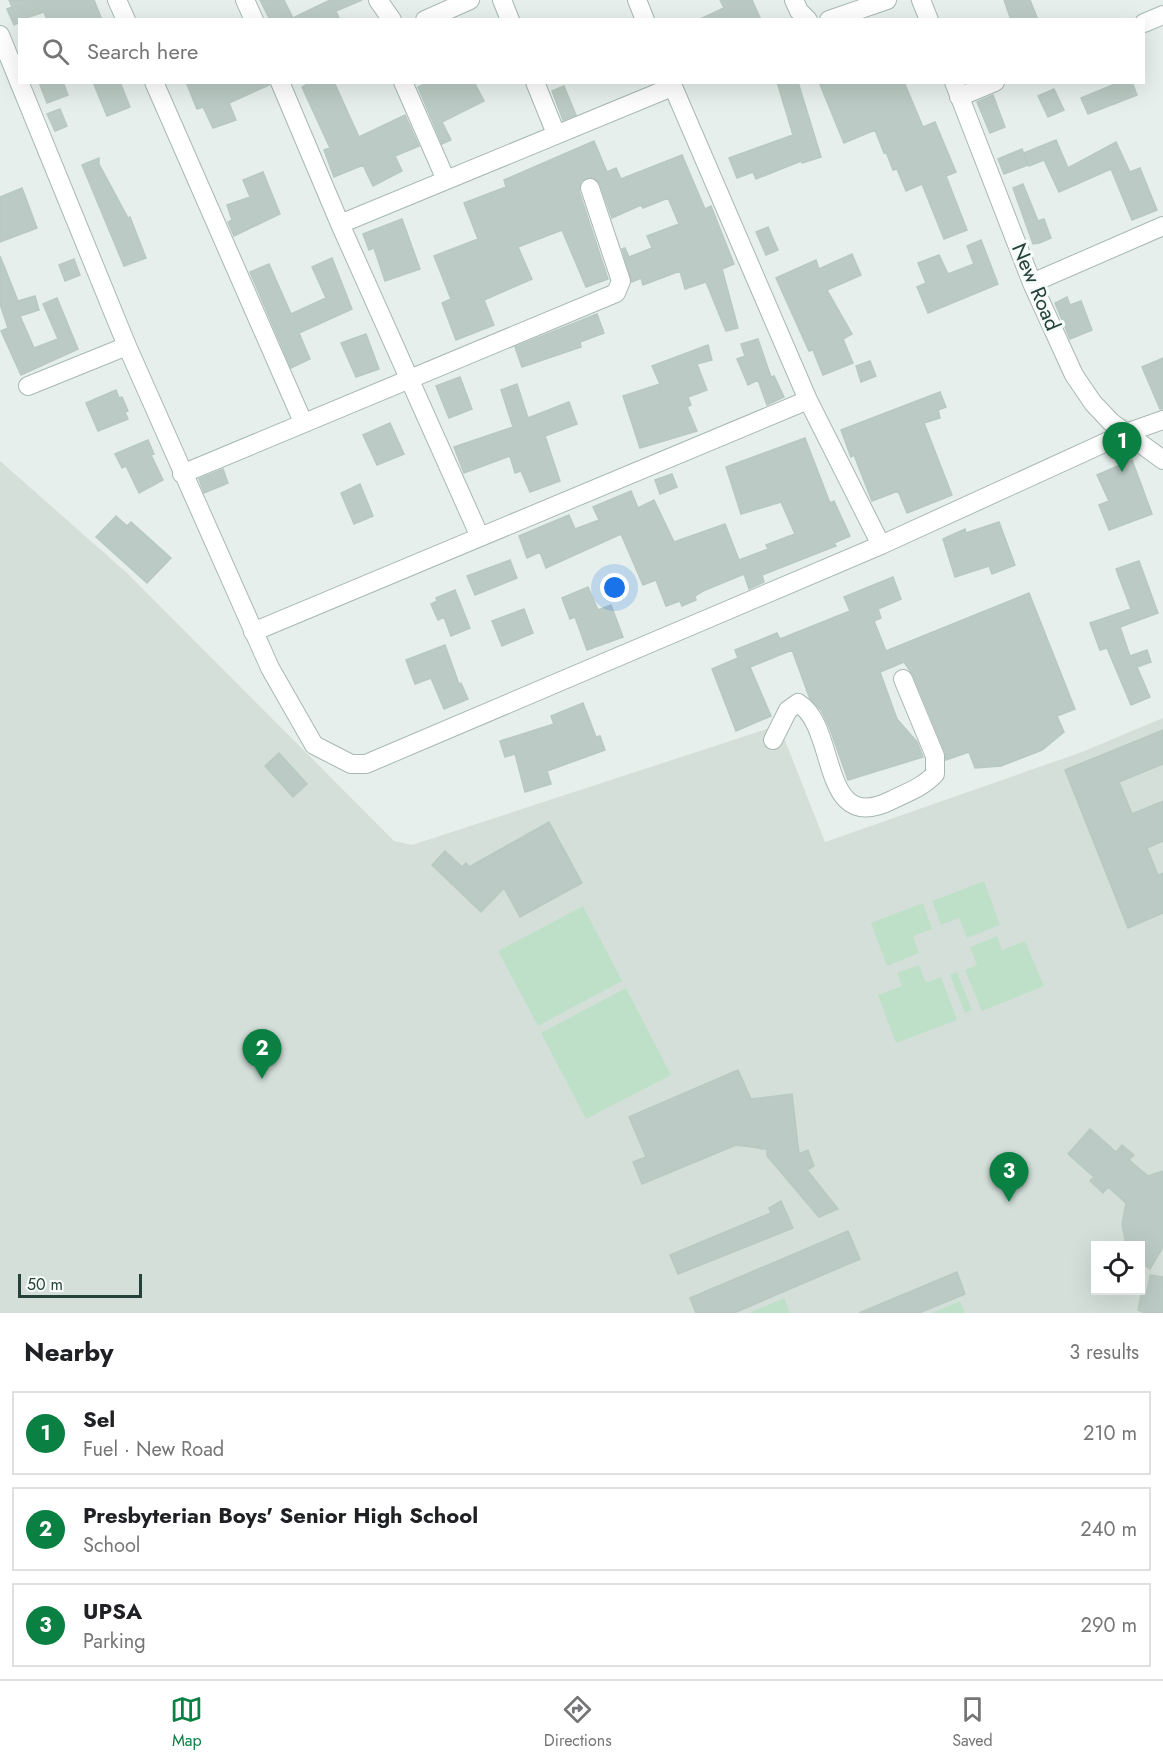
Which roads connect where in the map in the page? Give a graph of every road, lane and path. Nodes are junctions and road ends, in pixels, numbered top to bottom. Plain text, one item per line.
1 (117, 0) edge
2 (245, 0) edge
3 (378, 0) edge
4 (470, 0) edge
5 (502, 0) edge
6 (637, 0) edge
7 (794, 0) edge
8 (887, 0) edge
9 (921, 0) edge
10 (1163, 15) edge
11 (125, 18) edge
12 (253, 18) edge
13 (391, 18) edge
14 (430, 18) edge
15 (509, 18) edge
16 (644, 18) edge
17 (806, 18) edge
18 (835, 18) edge
19 (928, 18) edge
20 (1145, 21) edge
21 (0, 35) edge
22 (18, 79) edge
23 (20, 84) edge
24 (155, 84) edge
25 (281, 84) edge
26 (404, 84) edge
27 (536, 84) edge
28 (986, 84) edge
29 (672, 85) edge
30 (957, 90) edge
31 (556, 134) junction
32 (446, 180) junction
33 (590, 188) dead end
34 (340, 224) junction
35 (1163, 226) edge
36 (1032, 283) junction
37 (127, 346) junction
38 (411, 379) junction
39 (28, 386) dead end
40 (808, 400) junction
41 (1163, 420) edge
42 (303, 422) junction
43 (1126, 433) junction
44 (1163, 460) edge
45 (182, 474) junction
46 (480, 537) junction
47 (880, 545) junction
48 (253, 632) junction
49 (903, 679) dead end
50 (773, 740) dead end

1 - 11 street
2 - 12 street
3 - 13 street
4 - 14 street
5 - 15 street
6 - 16 street
7 - 17 street
8 - 18 street
9 - 19 street
10 - 20 street
21 - 22 street
23 - 37 street
24 - 42 street
25 - 34 street
26 - 32 street
27 - 31 street
28 - 30 street
29 - 31 street
29 - 40 street
30 - 36 street, New Road
31 - 32 street
32 - 34 street
33 - 38 street
34 - 38 street
35 - 36 street
36 - 43 street, New Road
37 - 39 street
37 - 45 street
38 - 42 street
38 - 46 street
40 - 46 street
40 - 47 street
41 - 43 street
42 - 45 street
43 - 44 street, New Road
43 - 47 street
45 - 48 street
46 - 48 street
47 - 48 street
49 - 50 street

